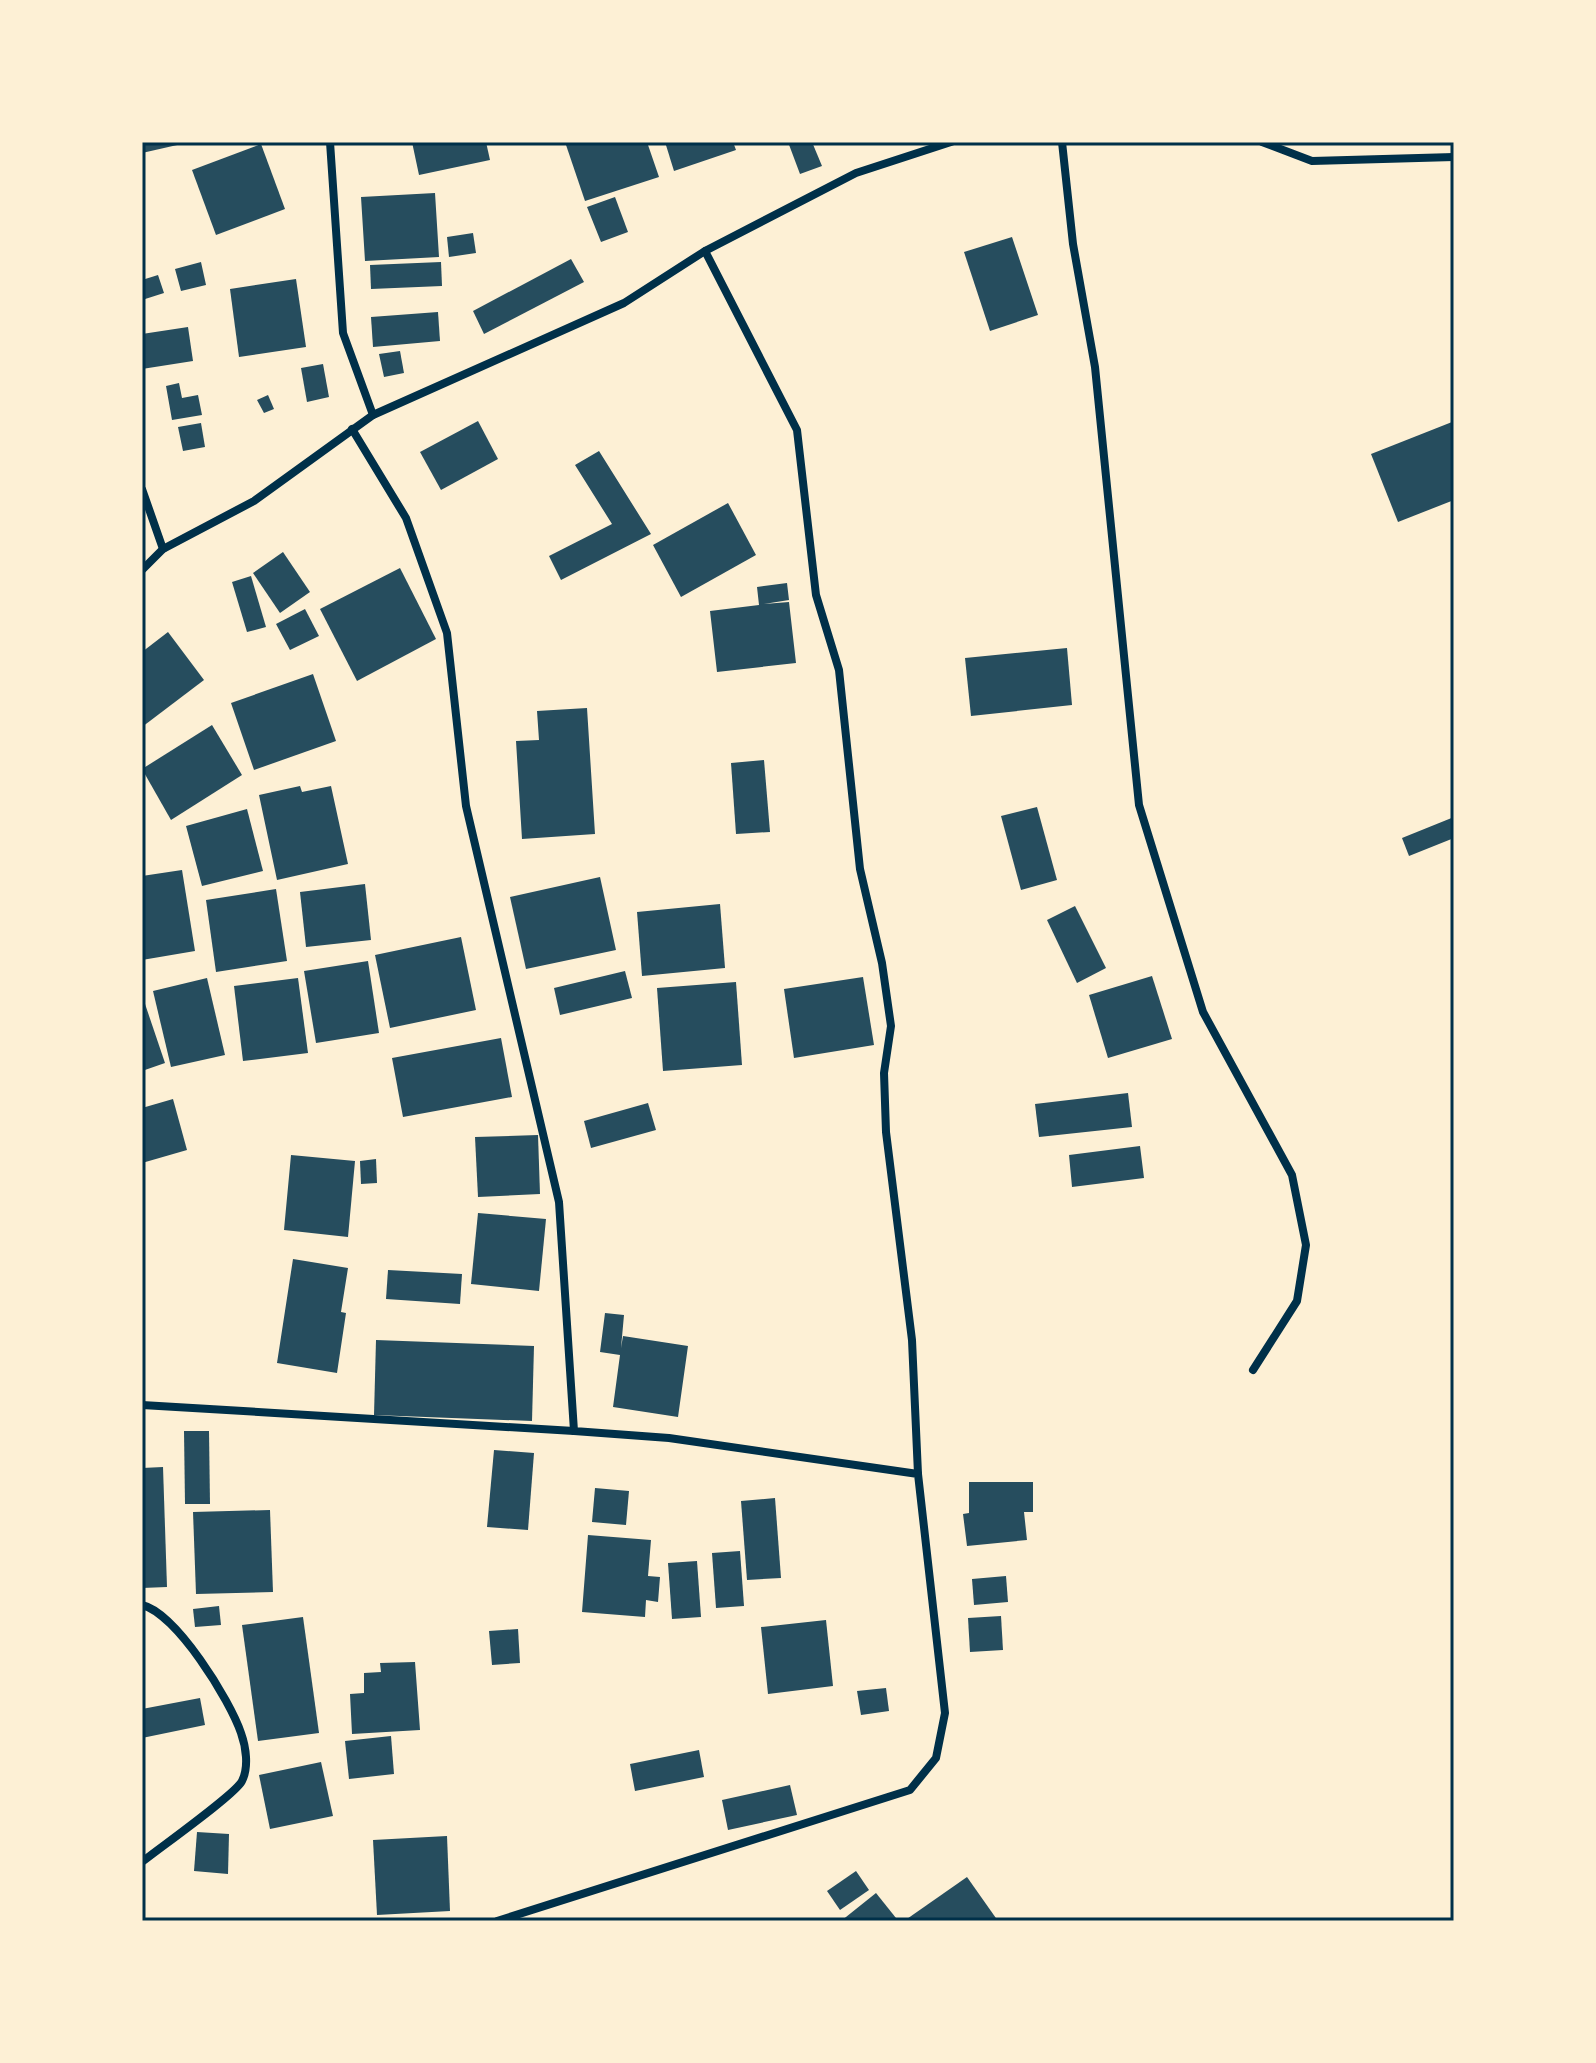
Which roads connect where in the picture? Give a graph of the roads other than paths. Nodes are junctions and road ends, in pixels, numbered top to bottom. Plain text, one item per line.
1 (330, 142) edge
2 (951, 142) edge
3 (1062, 142) edge
4 (1262, 142) edge
5 (1454, 157) edge
6 (705, 251) junction
7 (373, 415) junction
8 (352, 429) junction
9 (142, 489) edge
10 (163, 549) junction
11 (142, 570) edge
12 (1253, 1370) dead end
13 (142, 1405) edge
14 (574, 1431) junction
15 (918, 1474) junction
16 (142, 1605) edge
17 (142, 1862) edge
18 (497, 1921) edge

1 - 7 street
2 - 6 street
3 - 12 street
4 - 5 street
6 - 7 street
6 - 15 street
7 - 8 street
8 - 10 street
8 - 14 street
9 - 10 street
10 - 11 street
13 - 14 street
14 - 15 street
15 - 18 street
16 - 17 street

